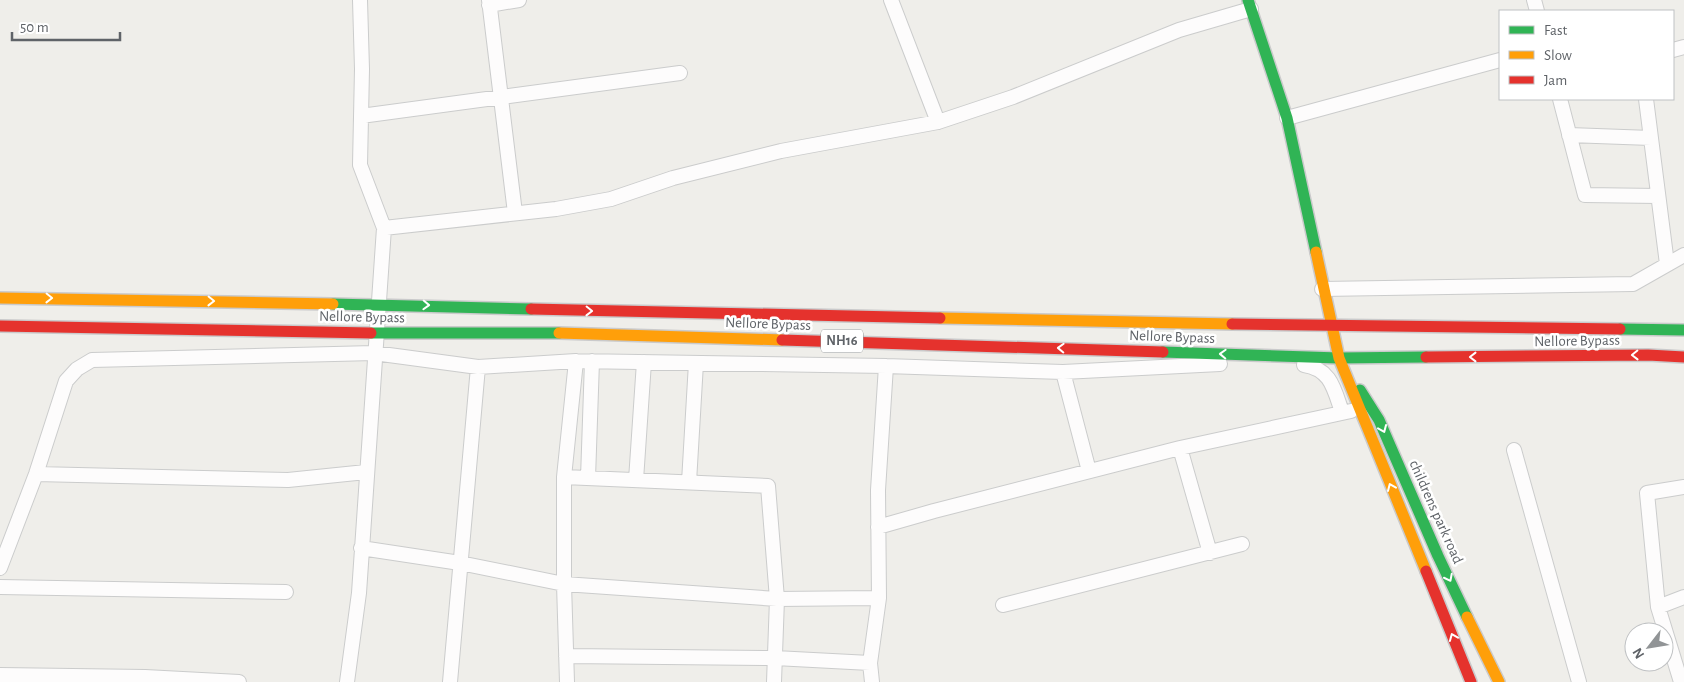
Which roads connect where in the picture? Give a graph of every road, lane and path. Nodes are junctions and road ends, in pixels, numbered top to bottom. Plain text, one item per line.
1 (360, 0) edge
2 (519, 0) edge
3 (891, 0) edge
4 (489, 2) edge
5 (1250, 5) edge
6 (1499, 60) edge
7 (680, 73) dead end
8 (501, 99) junction
9 (1560, 100) edge
10 (1646, 100) edge
11 (361, 116) junction
12 (1287, 118) junction
13 (938, 122) junction
14 (1570, 135) junction
15 (1651, 138) junction
16 (1658, 196) junction
17 (515, 213) junction
18 (384, 228) junction
19 (1684, 255) edge
20 (1667, 264) junction
21 (1322, 289) junction
22 (0, 298) edge
23 (378, 304) junction
24 (0, 326) edge
25 (1331, 326) junction
26 (1684, 330) edge
27 (375, 333) junction
28 (374, 353) junction
29 (1684, 357) edge
30 (1339, 358) junction
31 (576, 361) junction
32 (592, 361) junction
33 (644, 362) junction
34 (696, 363) junction
35 (886, 366) junction
36 (478, 367) junction
37 (1064, 372) junction
38 (1366, 409) junction
39 (1342, 412) junction
40 (1180, 448) junction
41 (1514, 450) dead end
42 (1089, 471) junction
43 (366, 472) junction
44 (36, 474) junction
45 (564, 477) junction
46 (588, 478) junction
47 (636, 480) junction
48 (690, 482) junction
49 (1684, 487) edge
50 (878, 527) junction
51 (1242, 544) dead end
52 (361, 548) junction
53 (1210, 553) junction
54 (460, 563) junction
55 (0, 568) edge
56 (564, 584) junction
57 (0, 587) edge
58 (286, 592) dead end
59 (1684, 597) edge
60 (879, 598) junction
61 (777, 599) junction
62 (1003, 605) dead end
63 (1658, 607) junction
64 (566, 656) junction
65 (775, 658) junction
66 (870, 663) junction
67 (0, 675) edge
68 (240, 682) edge
69 (347, 682) edge
70 (450, 682) edge
71 (567, 682) edge
72 (774, 682) edge
73 (872, 682) edge
74 (1471, 682) edge
75 (1498, 682) edge
76 (1579, 682) edge
77 (1682, 682) edge

1 - 11 street
2 - 4 street
3 - 13 street
4 - 8 street
5 - 12 main road, childrens park road
5 - 13 street
6 - 12 street
7 - 8 street
8 - 11 street
8 - 17 street
9 - 14 street
10 - 15 street
11 - 18 street
12 - 21 main road, childrens park road
13 - 17 street
14 - 15 street
14 - 16 street
15 - 16 street
16 - 20 street
17 - 18 street
18 - 23 street
19 - 20 street
20 - 21 street
21 - 25 main road, childrens park road
22 -> 23 main road, Nellore Bypass / NH16
23 -> 25 main road, Nellore Bypass / NH16
23 - 27 street
24 - 27 main road, Nellore Bypass / NH16
25 - 26 main road, Nellore Bypass / NH16
25 - 30 main road, childrens park road
27 - 28 street
30 -> 27 main road, Nellore Bypass / NH16
28 - 36 street
28 - 43 street
28 - 44 street
29 -> 30 main road, Nellore Bypass / NH16
30 - 38 main road, childrens park road
31 - 32 street
31 - 36 street
31 - 45 street
32 - 33 street
32 - 46 street
33 - 34 street
33 - 47 street
34 - 35 street
34 - 48 street
35 - 37 street
35 - 50 street
36 - 54 street
37 - 39 street
37 - 42 street
38 - 39 street
74 -> 38 main road, childrens park road
38 -> 75 main road, childrens park road
39 - 40 street
40 - 42 street
40 - 53 street
41 - 76 street
42 - 50 street
43 - 44 street
43 - 52 street
44 - 55 street
45 - 46 street
45 - 56 street
46 - 47 street
47 - 48 street
48 - 61 street
49 - 63 street
50 - 60 street
51 - 53 street
52 - 54 street
52 - 69 street
53 - 62 street
54 - 56 street
54 - 70 street
56 - 61 street
56 - 64 street
57 - 58 street
59 - 63 street
60 - 61 street
60 - 66 street
61 - 65 street
63 - 77 street
64 - 65 street
64 - 71 street
65 - 66 street
65 - 72 street
66 - 73 street
67 - 68 street

